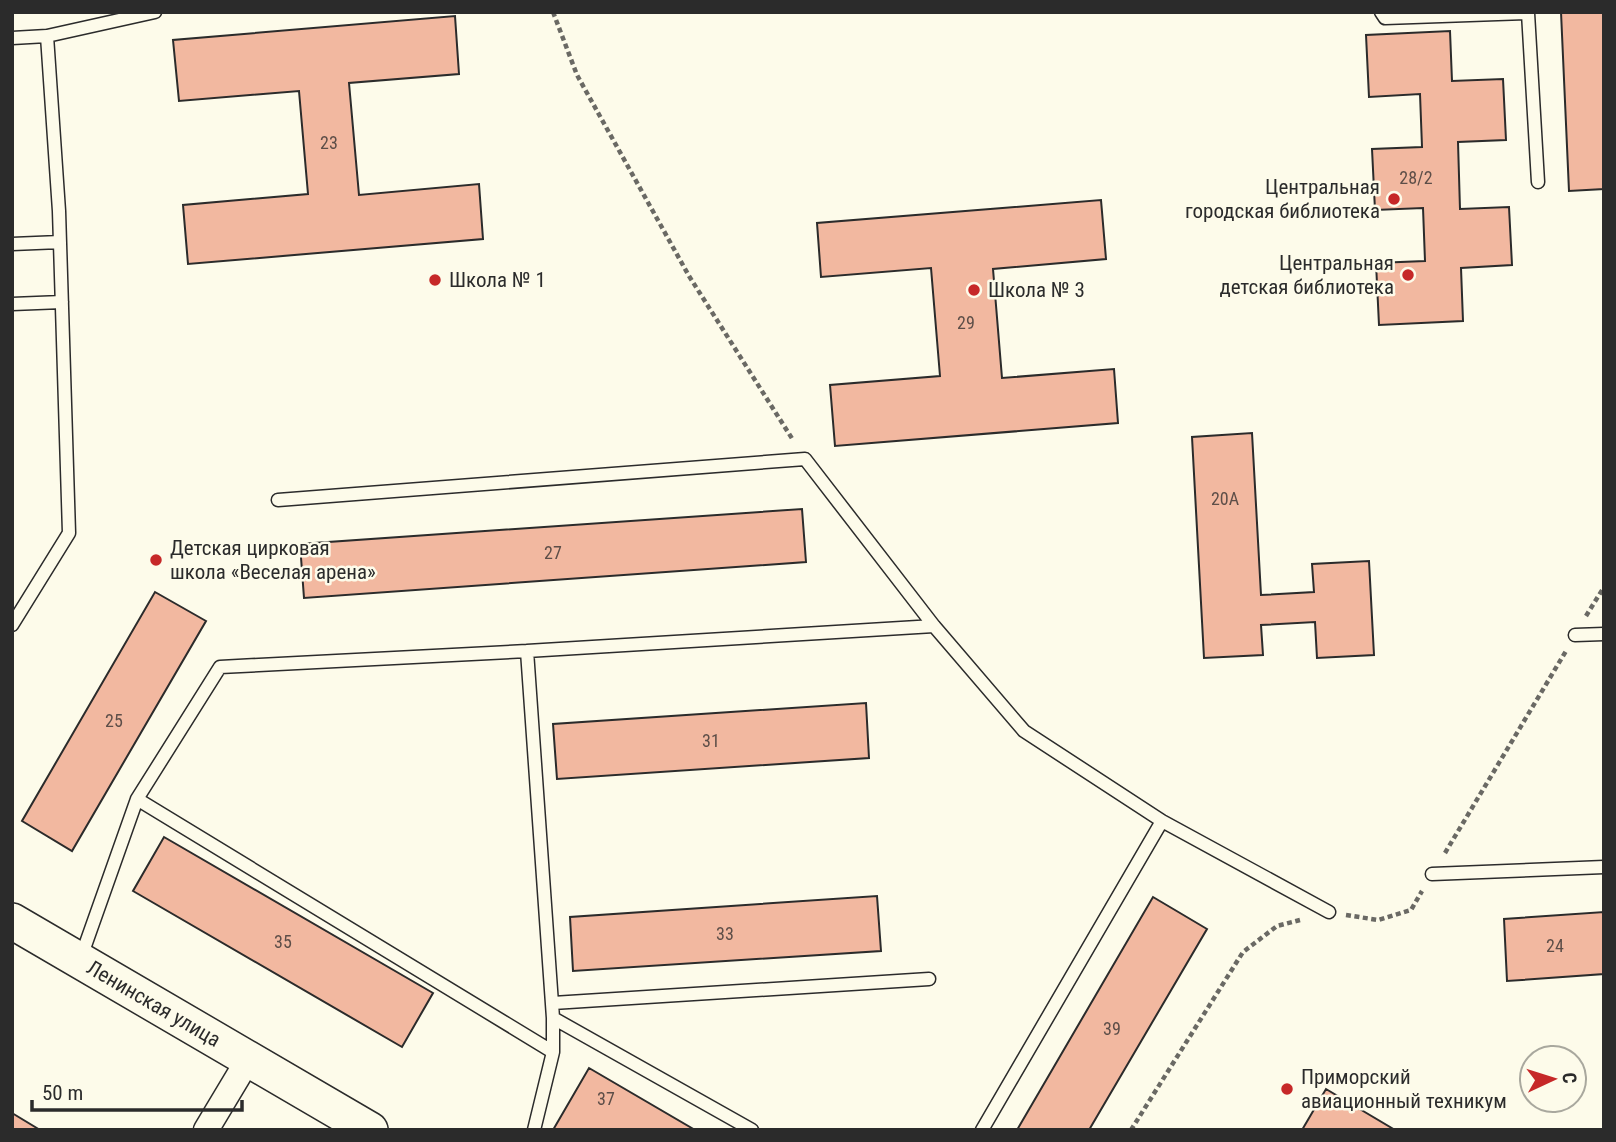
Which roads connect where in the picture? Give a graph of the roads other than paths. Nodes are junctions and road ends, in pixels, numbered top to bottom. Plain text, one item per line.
1 (155, 12) edge
2 (1381, 12) edge
3 (47, 36) junction
4 (12, 38) edge
5 (1538, 182) dead end
6 (60, 243) junction
7 (12, 244) edge
8 (62, 303) junction
9 (12, 304) edge
10 (278, 500) dead end
11 (12, 625) edge
12 (934, 626) junction
13 (1604, 634) edge
14 (1575, 635) road end
15 (527, 651) junction
16 (137, 799) junction
17 (1162, 821) junction
18 (1604, 867) edge
19 (1432, 874) road end
20 (1329, 912) road end
21 (12, 921) edge
22 (80, 960) junction
23 (929, 979) dead end
24 (553, 1003) junction
25 (553, 1018) junction
26 (553, 1052) junction
27 (248, 1060) junction
28 (206, 1130) edge
29 (370, 1130) edge
30 (534, 1130) edge
31 (752, 1130) edge
32 (982, 1130) edge

1 - 3 lane
2 - 5 lane
3 - 4 lane
3 - 6 lane
6 - 7 lane
6 - 8 lane
8 - 9 lane
8 - 11 lane
10 - 12 lane
12 - 15 lane
12 - 17 lane
13 - 14 lane
15 - 16 lane
15 - 24 lane
16 - 22 lane
16 - 26 lane
17 - 20 lane
17 - 32 lane
18 - 19 lane
21 - 22 main road, Ленинская улица
22 - 27 main road, Ленинская улица
23 - 24 lane
24 - 25 lane
25 - 26 lane
25 - 31 lane
26 - 30 lane
27 - 28 street
27 - 29 main road, Ленинская улица

